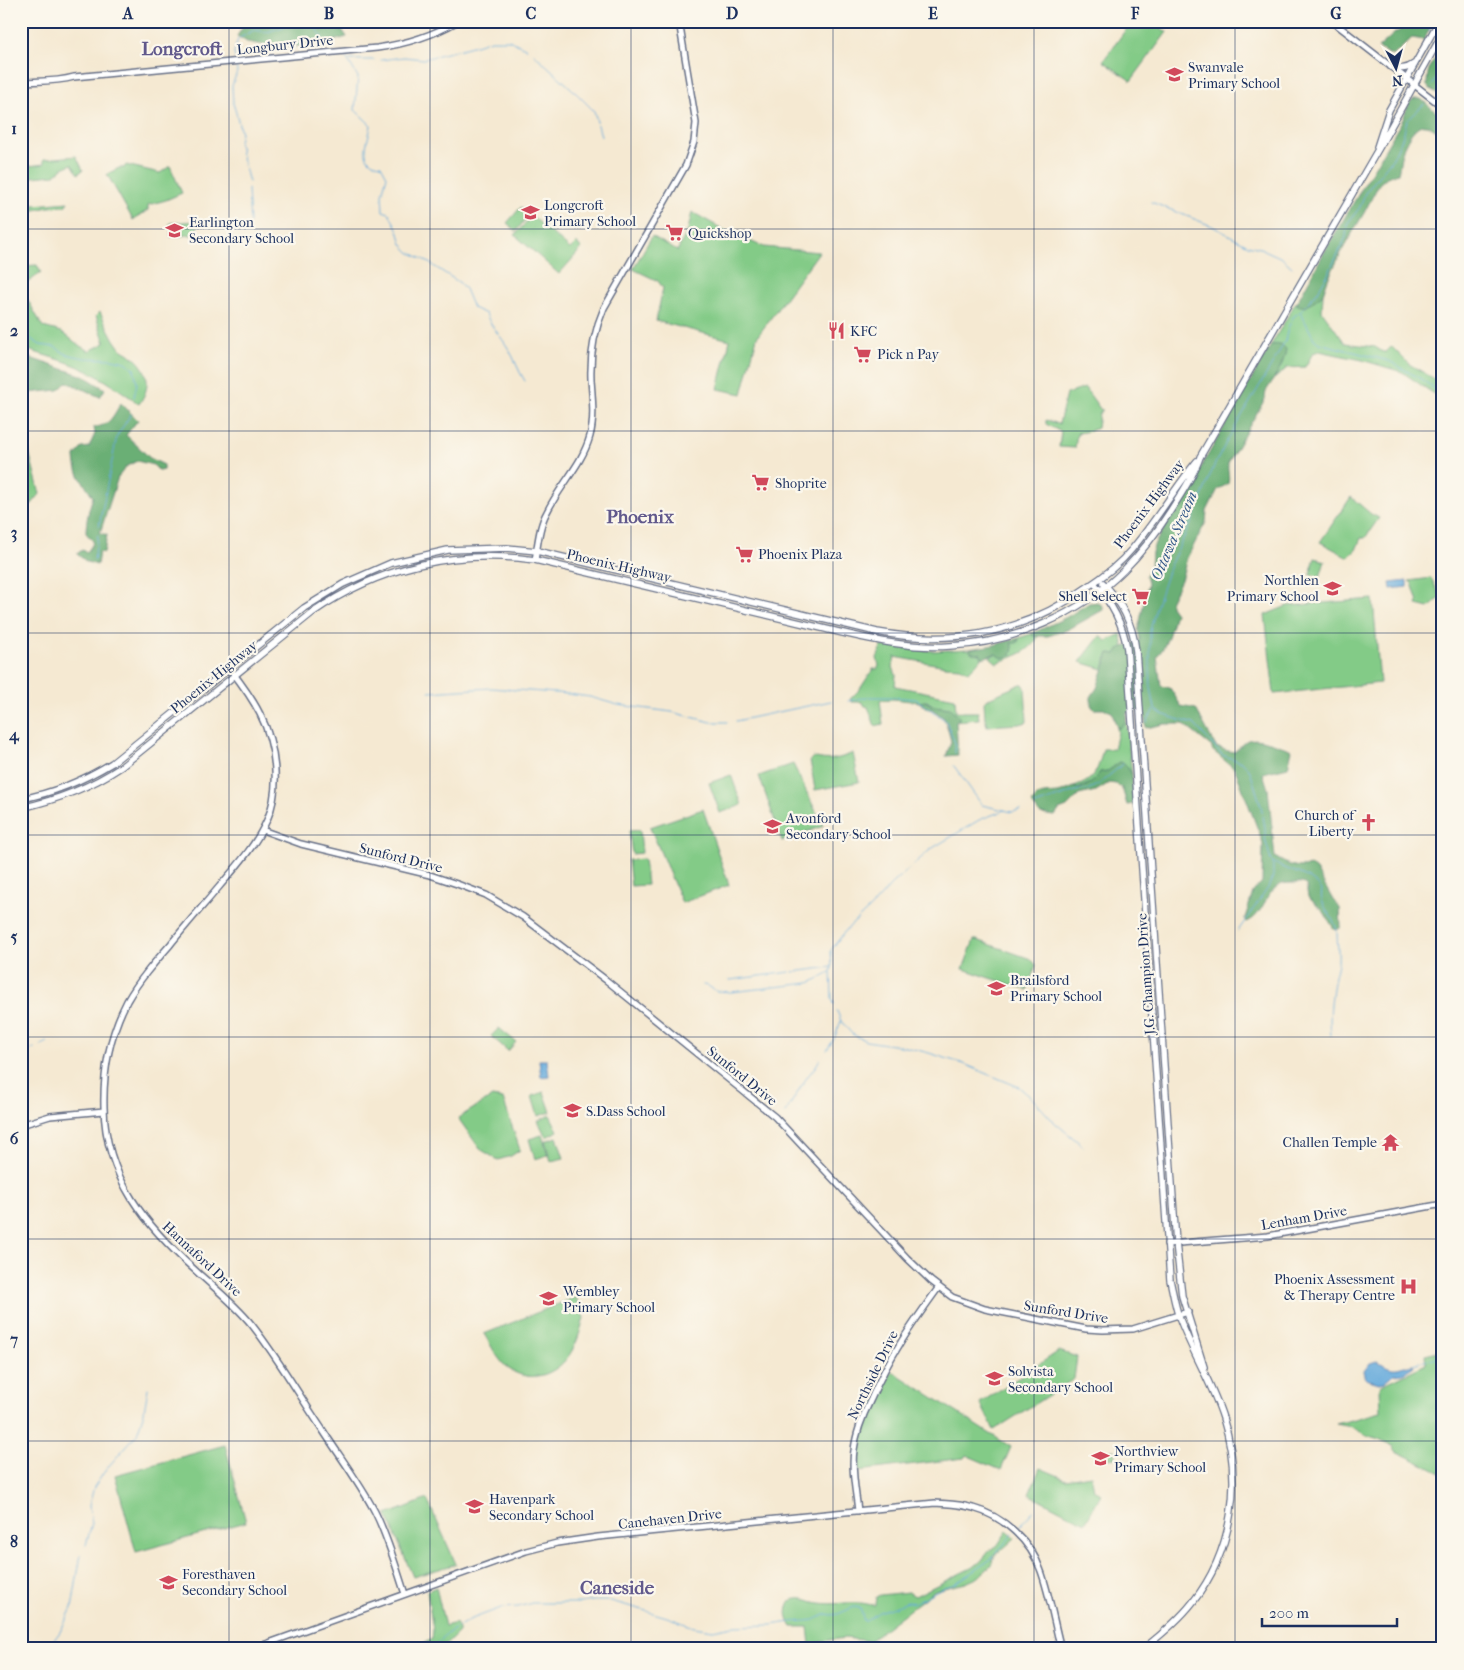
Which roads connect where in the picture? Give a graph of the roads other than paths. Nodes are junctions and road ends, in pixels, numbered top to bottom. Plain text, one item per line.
1 (458, 21) edge
2 (679, 21) edge
3 (1332, 21) edge
4 (1439, 21) edge
5 (1443, 33) edge
6 (1417, 62) junction
7 (1391, 67) junction
8 (1407, 79) junction
9 (21, 82) edge
10 (1414, 84) junction
11 (1443, 107) edge
12 (1376, 151) junction
13 (1200, 458) junction
14 (537, 551) junction
15 (535, 560) junction
16 (1097, 581) junction
17 (1106, 585) junction
18 (1100, 590) junction
19 (1085, 601) junction
20 (1110, 602) junction
21 (230, 669) junction
22 (235, 676) junction
23 (21, 799) edge
24 (21, 808) edge
25 (262, 830) junction
26 (104, 1111) junction
27 (21, 1125) edge
28 (1443, 1204) edge
29 (1176, 1243) junction
30 (1167, 1244) junction
31 (939, 1287) junction
32 (1188, 1312) junction
33 (1178, 1315) junction
34 (1206, 1374) junction
35 (858, 1512) junction
36 (405, 1594) junction
37 (252, 1649) edge
38 (1061, 1649) edge
39 (1143, 1649) edge

1 - 9 street, Longbury Drive
2 - 14 street
3 - 7 street
4 - 6 main road, Phoenix Highway
5 - 10 main road, Phoenix Highway
6 - 7 main road
6 - 8 main road, Phoenix Highway
7 - 8 street
8 - 10 street
8 - 12 main road, Phoenix Highway
10 - 11 street
10 - 12 main road, Phoenix Highway
12 - 13 main road, Phoenix Highway
13 - 16 main road, Phoenix Highway
13 - 17 main road, Phoenix Highway
14 - 15 street
14 - 16 main road, Phoenix Highway
14 - 21 main road, Phoenix Highway
15 - 19 main road, Phoenix Highway
15 - 22 main road, Phoenix Highway
16 - 17 main road, J.G. Champion Drive
16 - 18 main road, J.G. Champion Drive
17 - 18 main road, Phoenix Highway
17 - 29 main road, J.G. Champion Drive
18 - 19 main road, Phoenix Highway
18 - 20 main road, J.G. Champion Drive
19 - 20 main road
20 - 30 main road, J.G. Champion Drive
21 - 22 street, Hannaford Drive
21 - 23 main road, Phoenix Highway
22 - 24 main road, Phoenix Highway
22 - 25 street, Hannaford Drive
25 - 26 street, Hannaford Drive
25 - 31 street, Sunford Drive
26 - 27 street
26 - 36 street, Hannaford Drive
28 - 29 street, Lenham Drive
29 - 30 street, Lenham Drive
29 - 32 main road, J.G. Champion Drive
30 - 33 main road, J.G. Champion Drive
31 - 33 street, Sunford Drive
31 - 35 street, Northside Drive
32 - 33 street, Sunford Drive
32 - 34 main road, J.G. Champion Drive
33 - 34 main road, J.G. Champion Drive
34 - 39 main road, J.G. Champion Drive
35 - 36 street, Canehaven Drive
35 - 38 street, Canehaven Drive
36 - 37 street, Canehaven Drive

